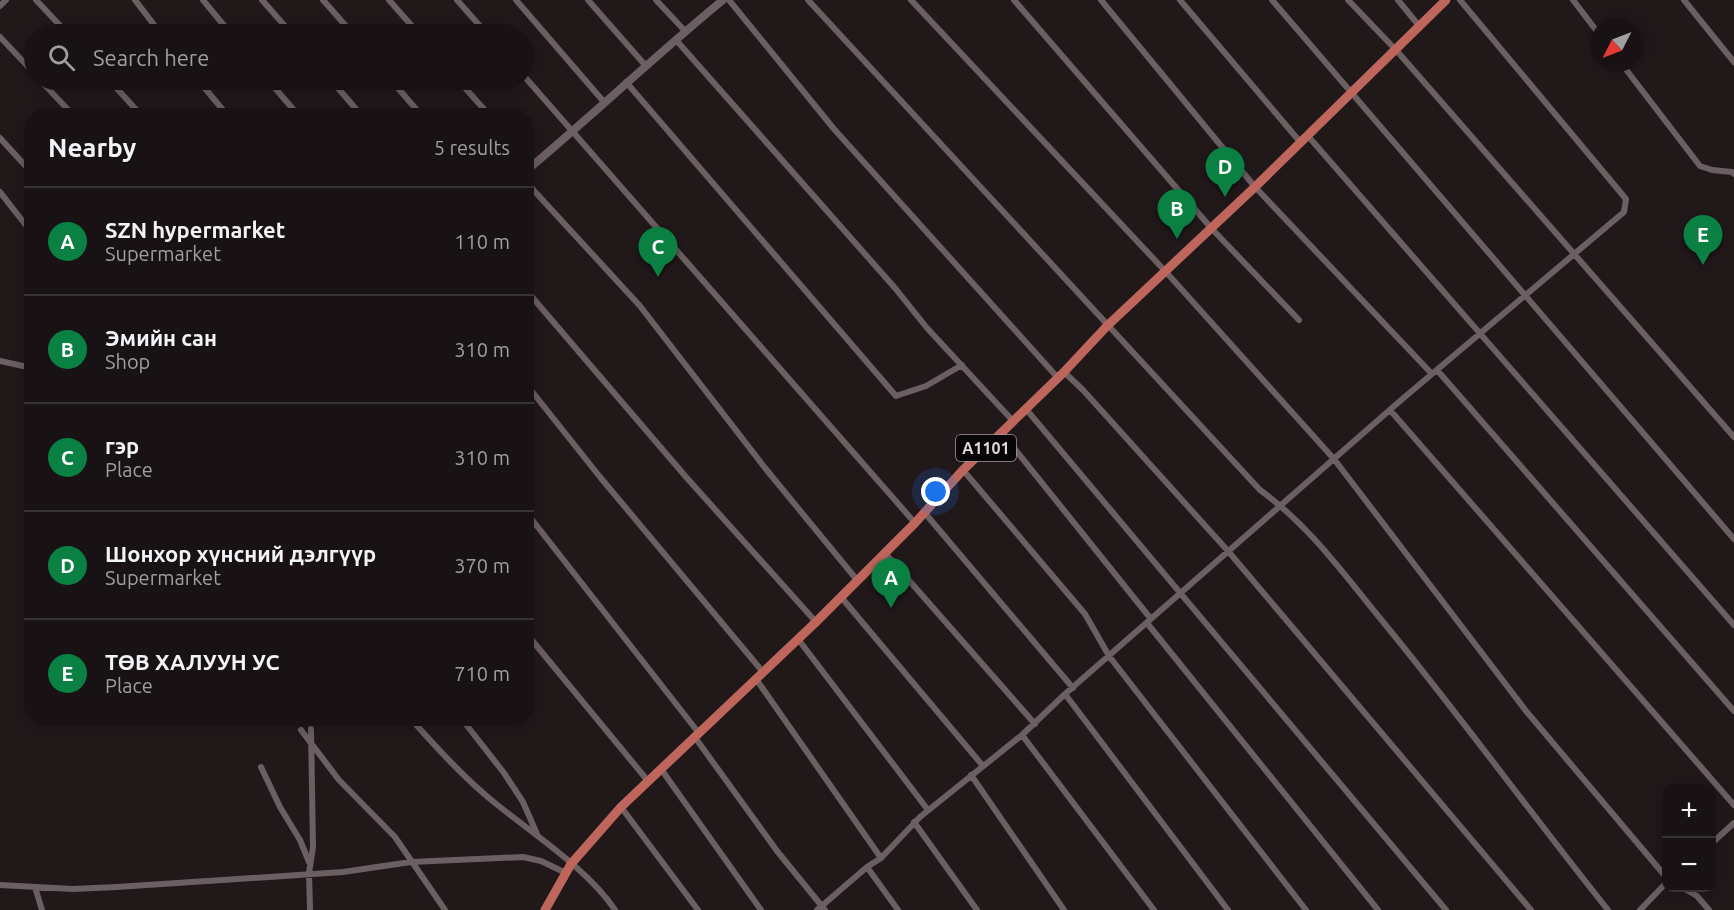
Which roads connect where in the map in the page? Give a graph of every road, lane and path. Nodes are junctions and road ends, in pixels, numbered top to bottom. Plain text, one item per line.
1 (6, 0) edge
2 (36, 0) edge
3 (135, 0) edge
4 (203, 0) edge
5 (262, 0) edge
6 (323, 0) edge
7 (389, 0) edge
8 (458, 0) edge
9 (516, 0) edge
10 (588, 0) edge
11 (657, 0) edge
12 (723, 0) edge
13 (729, 0) edge
14 (808, 0) edge
15 (911, 0) edge
16 (1014, 0) edge
17 (1101, 0) edge
18 (1180, 0) edge
19 (1272, 0) edge
20 (1348, 0) edge
21 (1398, 0) edge
22 (1446, 0) edge
23 (1460, 0) edge
24 (1573, 0) edge
25 (1684, 0) edge
26 (0, 6) edge
27 (1590, 22) edge
28 (59, 24) edge
29 (153, 24) edge
30 (223, 24) edge
31 (283, 24) edge
32 (344, 24) edge
33 (410, 24) edge
34 (478, 24) edge
35 (1420, 27) junction
36 (685, 32) junction
37 (0, 37) edge
38 (676, 40) junction
39 (1396, 50) junction
40 (24, 62) edge
41 (1734, 62) edge
42 (645, 65) junction
43 (1628, 72) edge
44 (626, 82) junction
45 (534, 88) edge
46 (49, 90) edge
47 (118, 90) edge
48 (206, 90) edge
49 (277, 90) edge
50 (340, 90) edge
51 (400, 90) edge
52 (467, 90) edge
53 (1352, 93) junction
54 (604, 102) junction
55 (66, 108) edge
56 (135, 108) edge
57 (221, 108) edge
58 (292, 108) edge
59 (355, 108) edge
60 (415, 108) edge
61 (483, 108) edge
62 (572, 132) junction
63 (0, 138) edge
64 (1304, 140) junction
65 (24, 164) edge
66 (534, 165) edge
67 (1734, 174) edge
68 (1255, 187) junction
69 (534, 191) edge
70 (0, 192) edge
71 (24, 223) edge
72 (1212, 229) junction
73 (1574, 254) junction
74 (1166, 272) junction
75 (1526, 295) junction
76 (534, 299) edge
77 (1299, 320) dead end
78 (1107, 326) junction
79 (1480, 334) junction
80 (0, 361) edge
81 (962, 365) junction
82 (24, 366) edge
83 (1435, 372) junction
84 (1061, 375) junction
85 (534, 394) edge
86 (1026, 409) junction
87 (1390, 411) junction
88 (1013, 421) junction
89 (1002, 433) junction
90 (1734, 437) edge
91 (1334, 459) junction
92 (963, 470) junction
93 (1282, 506) junction
94 (924, 512) junction
95 (534, 522) edge
96 (915, 523) junction
97 (1734, 539) edge
98 (1228, 552) junction
99 (885, 553) junction
100 (857, 580) junction
101 (1180, 594) junction
102 (841, 597) junction
103 (1149, 621) junction
104 (816, 622) junction
105 (1734, 625) edge
106 (798, 639) junction
107 (534, 643) edge
108 (1109, 656) junction
109 (760, 675) junction
110 (1073, 688) junction
111 (1065, 694) junction
112 (1734, 711) edge
113 (1035, 724) junction
114 (418, 726) edge
115 (466, 726) edge
116 (311, 729) dead end
117 (301, 730) dead end
118 (696, 734) junction
119 (1022, 735) junction
120 (311, 742) junction
121 (983, 766) junction
122 (261, 767) dead end
123 (661, 769) junction
124 (971, 775) junction
125 (648, 782) junction
126 (1734, 805) edge
127 (621, 807) junction
128 (928, 810) junction
129 (914, 822) junction
130 (1734, 824) edge
131 (540, 839) junction
132 (1716, 840) edge
133 (881, 858) junction
134 (411, 862) junction
135 (867, 867) junction
136 (568, 868) junction
137 (309, 871) junction
138 (1662, 872) edge
139 (0, 885) edge
140 (1662, 886) edge
141 (35, 887) junction
142 (1690, 892) edge
143 (821, 909) edge
144 (42, 910) edge
145 (310, 910) edge
146 (445, 910) edge
147 (545, 910) edge
148 (615, 910) edge
149 (698, 910) edge
150 (761, 910) edge
151 (898, 910) edge
152 (977, 910) edge
153 (1064, 910) edge
154 (1154, 910) edge
155 (1228, 910) edge
156 (1306, 910) edge
157 (1378, 910) edge
158 (1446, 910) edge
159 (1531, 910) edge
160 (1608, 910) edge
161 (1640, 910) edge
162 (1709, 910) edge

1 - 26 street
2 - 28 street
3 - 29 street
4 - 30 street
5 - 31 street
6 - 32 street
7 - 33 street
8 - 34 street
9 - 54 street
10 - 42 street
11 - 36 street
12 - 36 main road
13 - 84 street
14 - 78 street
15 - 74 street
16 - 72 street
17 - 68 street
18 - 64 street
19 - 53 street
20 - 39 street
21 - 35 street
22 - 35 main road, A1101
23 - 73 street
24 - 27 street
25 - 41 street
35 - 39 main road, A1101
36 - 38 main road
37 - 40 street
38 - 42 main road
38 - 81 street
39 - 53 main road, A1101
39 - 73 street
42 - 44 main road
43 - 67 street
44 - 54 main road
44 - 81 street
45 - 62 street
46 - 55 street
47 - 56 street
48 - 57 street
49 - 58 street
50 - 59 street
51 - 60 street
52 - 61 street
53 - 64 main road, A1101
53 - 75 street
54 - 62 main road
62 - 66 main road
62 - 96 street
63 - 65 street
64 - 68 main road, A1101
64 - 79 street
68 - 72 main road, A1101
68 - 83 street
69 - 100 street
70 - 71 street
72 - 74 main road, A1101
72 - 77 street
73 - 75 street
73 - 90 street
74 - 78 main road, A1101
74 - 91 street
75 - 79 street
75 - 97 street
76 - 104 street
78 - 84 main road, A1101
78 - 93 street
79 - 83 street
79 - 105 street
80 - 82 street
81 - 88 street
83 - 87 street
83 - 112 street
84 - 86 main road, A1101
84 - 98 street
85 - 109 street
86 - 88 main road, A1101
86 - 101 street
87 - 91 street
87 - 126 street
88 - 89 main road, A1101
89 - 92 main road, A1101
89 - 103 street
91 - 93 street
91 - 138 street
92 - 94 main road, A1101
92 - 108 street
93 - 98 street
93 - 160 street
94 - 96 main road, A1101
94 - 110 street
95 - 118 street
96 - 99 main road, A1101
98 - 101 street
98 - 159 street
99 - 100 main road, A1101
99 - 113 street
100 - 102 main road, A1101
101 - 103 street
101 - 158 street
102 - 104 main road, A1101
102 - 121 street
103 - 108 street
103 - 157 street
104 - 106 main road, A1101
106 - 109 main road, A1101
106 - 128 street
107 - 125 street
108 - 110 street
108 - 156 street
109 - 118 main road, A1101
109 - 133 street
110 - 111 street
111 - 113 street
111 - 155 street
113 - 119 street
114 - 131 street
115 - 131 street
116 - 120 street
117 - 120 street
118 - 123 main road, A1101
118 - 143 street
119 - 121 street
119 - 154 street
120 - 134 street
120 - 137 street
121 - 124 street
122 - 137 street
123 - 125 main road, A1101
123 - 150 street
124 - 128 street
124 - 153 street
125 - 127 main road, A1101
127 - 136 main road, A1101
127 - 149 street
128 - 129 street
129 - 133 street
129 - 152 street
130 - 132 street
131 - 136 street
133 - 135 street
134 - 136 street
134 - 137 street
134 - 146 street
135 - 143 street
135 - 151 street
136 - 147 main road, A1101
136 - 148 street
137 - 141 street
137 - 145 street
139 - 141 street
140 - 161 street
141 - 144 street
142 - 162 street

